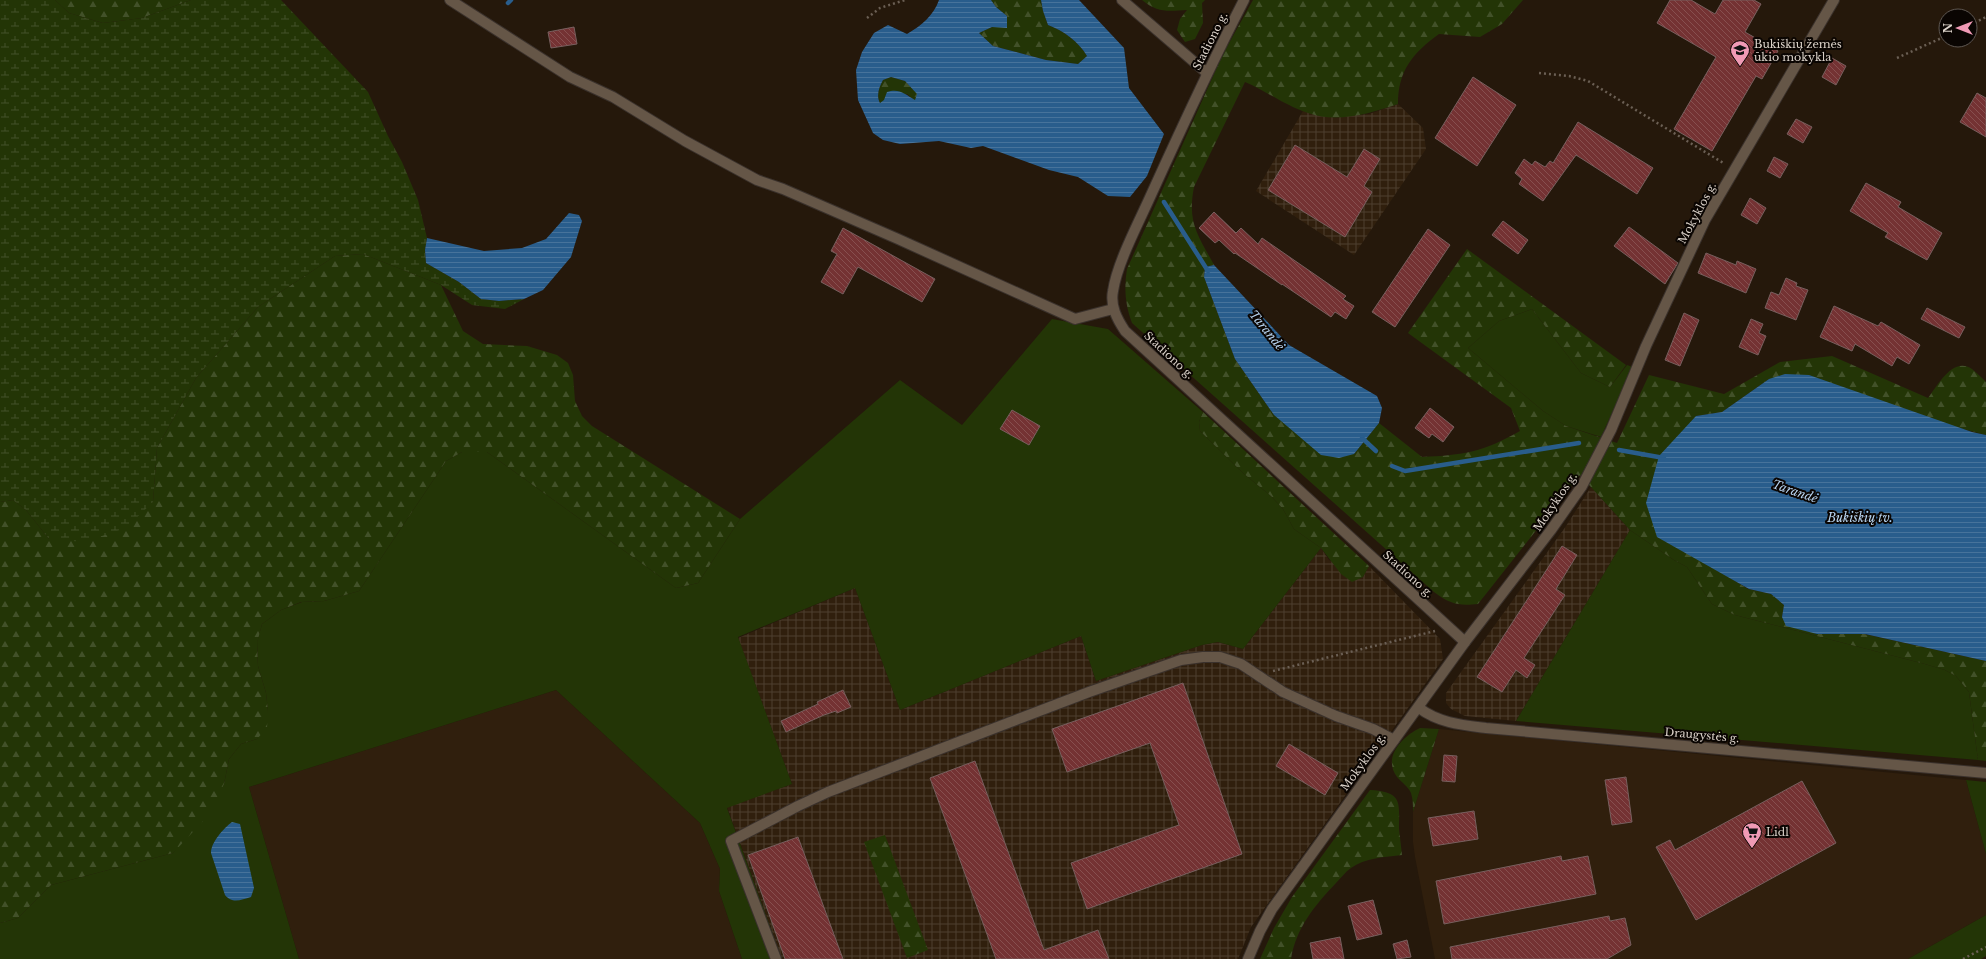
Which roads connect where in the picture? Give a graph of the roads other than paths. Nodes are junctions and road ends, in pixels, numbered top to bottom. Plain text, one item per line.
1 (450, 0) edge
2 (1122, 0) edge
3 (1244, 0) edge
4 (1834, 0) edge
5 (1207, 73) junction
6 (1113, 309) junction
7 (1465, 642) junction
8 (1419, 708) junction
9 (1394, 740) junction
10 (1986, 773) edge
11 (776, 959) edge
12 (1248, 959) edge

1 - 6 street
2 - 5 street
3 - 5 street, Stadiono g.
4 - 7 street, Mokyklos g.
5 - 6 street, Stadiono g.
6 - 7 street, Stadiono g.
7 - 8 street, Mokyklos g.
8 - 9 street, Mokyklos g.
8 - 10 street, Draugystės g.
9 - 11 street
9 - 12 street, Mokyklos g.

